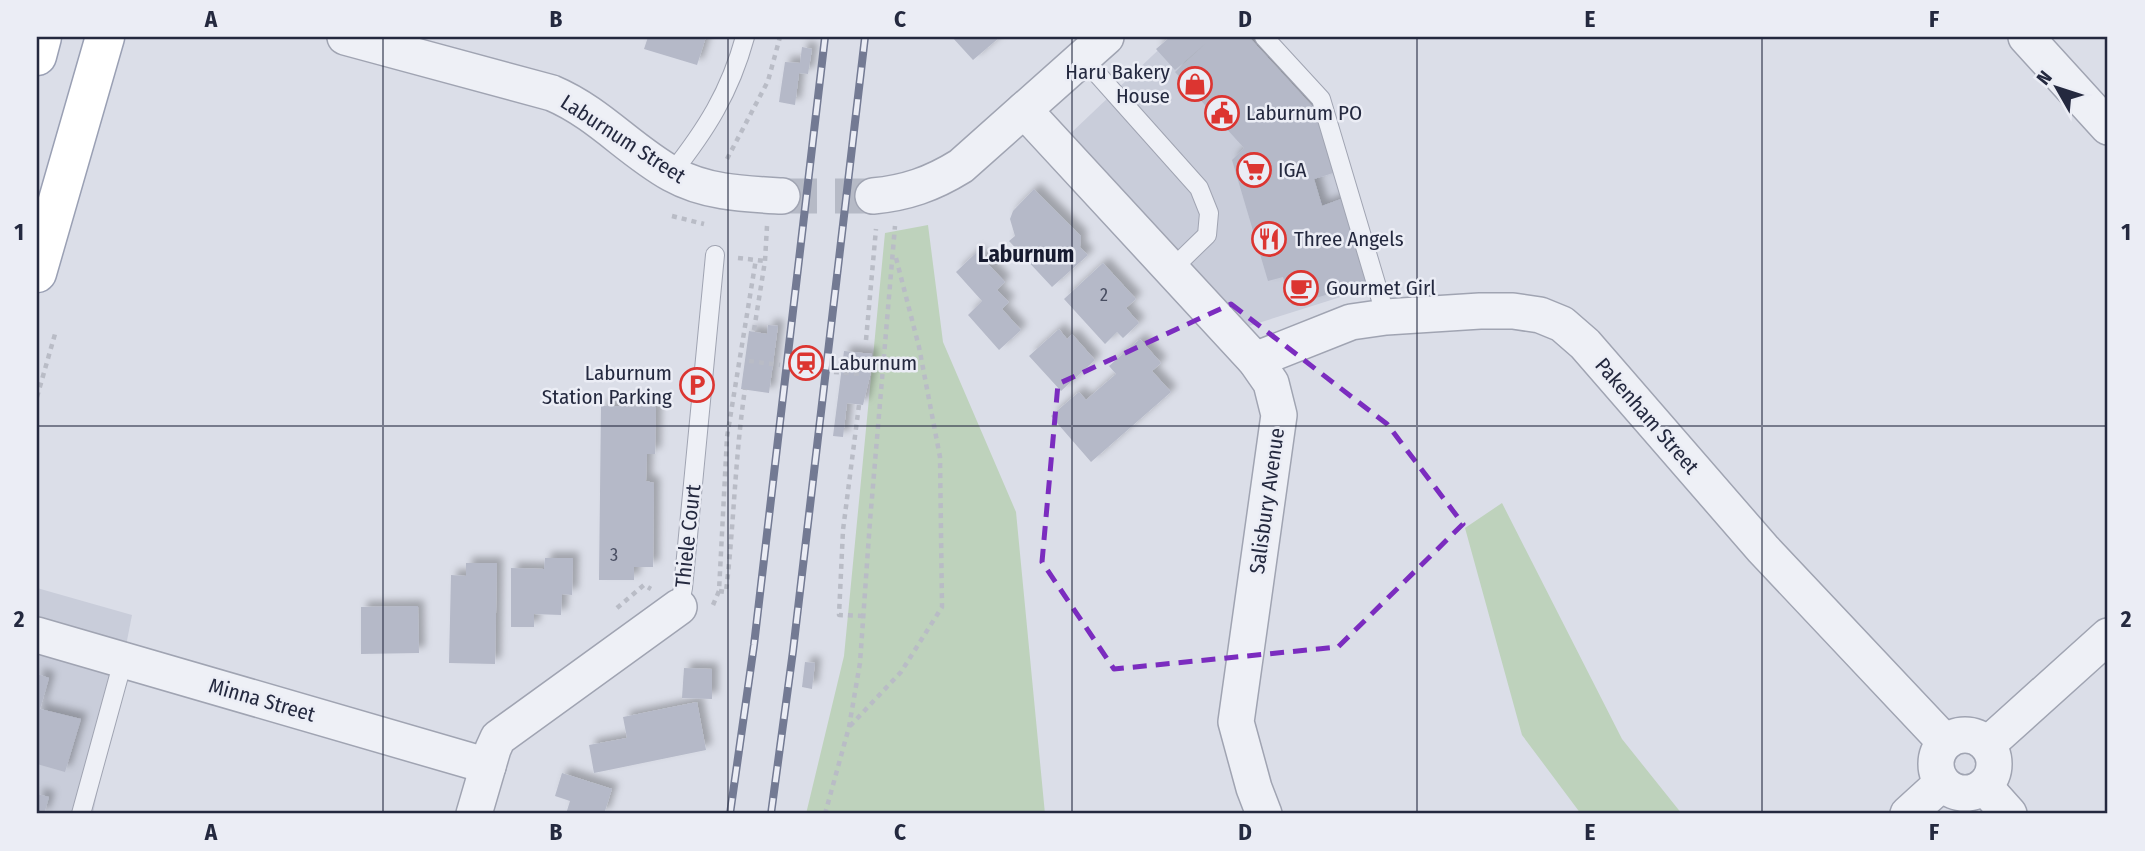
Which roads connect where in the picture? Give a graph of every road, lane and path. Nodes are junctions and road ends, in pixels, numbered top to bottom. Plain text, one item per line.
1 (42, 37) edge
2 (105, 37) edge
3 (345, 37) edge
4 (745, 37) edge
5 (780, 37) edge
6 (1264, 37) edge
7 (2026, 37) edge
8 (1094, 47) edge
9 (37, 56) edge
10 (1024, 110) junction
11 (2108, 127) edge
12 (671, 174) junction
13 (706, 188) junction
14 (775, 207) joint
15 (879, 214) junction
16 (895, 222) dead end
17 (715, 255) dead end
18 (756, 260) dead end
19 (1172, 269) junction
20 (37, 273) edge
21 (1386, 317) junction
22 (754, 330) dead end
23 (55, 334) dead end
24 (866, 340) dead end
25 (1255, 360) junction
26 (750, 361) dead end
27 (780, 365) dead end
28 (834, 372) dead end
29 (862, 374) dead end
30 (746, 389) dead end
31 (37, 397) edge
32 (859, 405) dead end
33 (719, 592) junction
34 (679, 607) junction
35 (613, 611) dead end
36 (863, 616) junction
37 (37, 635) edge
38 (2108, 636) edge
39 (123, 661) junction
40 (849, 727) junction
41 (1945, 743) junction
42 (1987, 745) junction
43 (488, 766) junction
44 (1942, 783) junction
45 (1984, 786) junction
46 (81, 814) edge
47 (474, 814) edge
48 (825, 814) edge
49 (1264, 814) edge
50 (1908, 814) edge
51 (2009, 814) edge

1 - 9 main road
2 - 20 main road
3 - 12 street, Laburnum Street
4 - 12 lane
5 - 13 path
6 - 21 lane
7 - 11 street
8 - 10 street
8 - 19 lane
10 - 15 street
10 - 19 street, Salisbury Avenue
12 - 13 street, Laburnum Street
13 - 14 street, Laburnum Street
14 - 22 path
15 - 16 path
15 - 24 path
17 - 34 lane, Thiele Court
18 - 33 path
19 - 25 street, Salisbury Avenue
21 - 25 street, Pakenham Street
21 - 41 street, Pakenham Street
23 - 31 path
25 - 49 street, Salisbury Avenue
26 - 27 path
28 - 29 path
30 - 33 path
32 - 36 path
33 - 34 path
34 - 35 path
34 - 43 street, Thiele Court
36 - 40 path
36 - 40 path
37 - 39 street, Minna Street
38 - 42 street
39 - 43 street, Minna Street
39 - 46 lane
40 - 48 path
41 - 42 street
41 - 44 street
42 - 45 street
43 - 47 street, Thiele Court
44 - 45 street
44 - 50 street
45 - 51 street

